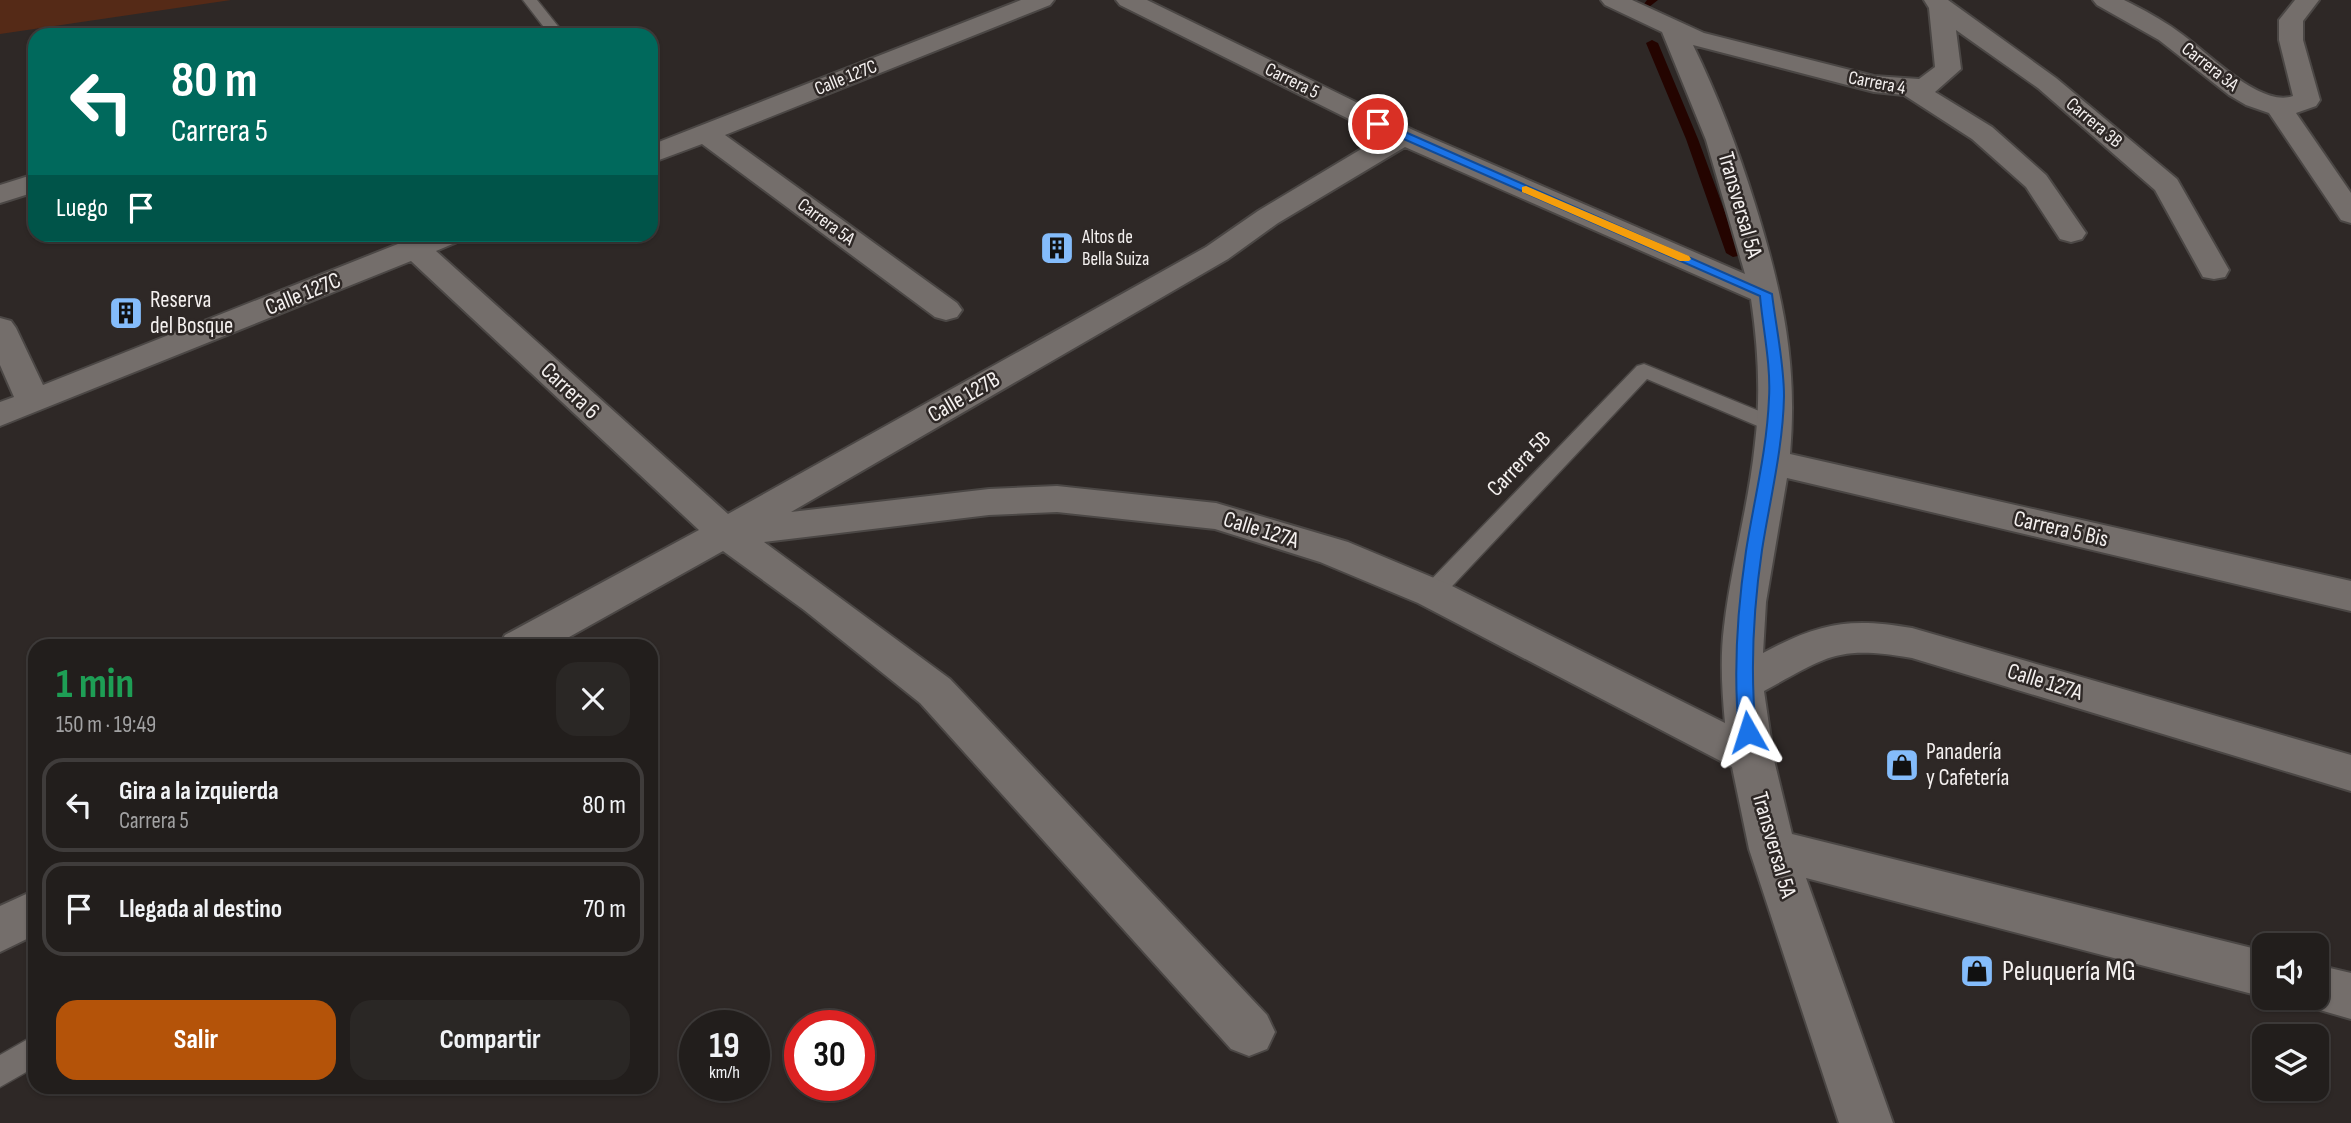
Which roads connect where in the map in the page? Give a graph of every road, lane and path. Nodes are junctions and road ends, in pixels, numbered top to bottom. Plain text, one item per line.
1 (1128, 0) edge
2 (1612, 0) edge
3 (2105, 0) edge
4 (2307, 0) edge
5 (530, 1) edge
6 (1026, 2) edge
7 (1939, 4) edge
8 (552, 28) edge
9 (1673, 29) junction
10 (1911, 88) junction
11 (2278, 106) junction
12 (706, 134) junction
13 (1403, 136) junction
14 (658, 150) edge
15 (28, 185) edge
16 (0, 194) edge
17 (2351, 214) edge
18 (2070, 233) dead end
19 (430, 242) edge
20 (415, 248) junction
21 (2214, 270) dead end
22 (1766, 294) junction
23 (946, 310) dead end
24 (0, 328) edge
25 (33, 402) junction
26 (0, 415) edge
27 (1772, 444) junction
28 (725, 533) junction
29 (1432, 593) junction
30 (2351, 596) edge
31 (532, 639) edge
32 (1742, 684) junction
33 (1750, 756) junction
34 (2351, 773) edge
35 (1772, 849) junction
36 (28, 915) edge
37 (0, 930) edge
38 (2252, 971) edge
39 (2329, 991) edge
40 (2351, 996) edge
41 (1249, 1032) dead end
42 (28, 1054) edge
43 (0, 1072) edge
44 (1867, 1123) edge

1 - 13 street, Carrera 5
2 - 9 street, Carrera 4
3 - 11 street, Carrera 3A
4 - 11 street
5 - 8 lane
6 - 12 street, Calle 127C
7 - 10 street
7 - 21 street, Carrera 3B
9 - 10 street, Carrera 4
9 - 22 street, Transversal 5A
10 - 18 street, Carrera 4
11 - 17 street
12 - 14 street, Calle 127C
12 - 23 street, Carrera 5A
13 - 22 street, Carrera 5
13 - 28 street, Calle 127B
15 - 16 street
19 - 20 street, Calle 127C
20 - 25 street, Calle 127C
20 - 28 street, Carrera 6
22 - 27 street, Transversal 5A
24 - 25 street
25 - 26 street, Calle 127C
27 - 29 lane, Carrera 5B
27 - 30 street, Carrera 5 Bis
27 - 32 street, Transversal 5A
28 - 29 street, Calle 127A
28 - 31 street, Calle 127B
28 - 41 street, Carrera 6
29 - 33 street, Calle 127A
32 - 33 street, Transversal 5A
32 - 34 street, Calle 127A
33 - 35 street, Transversal 5A
35 - 38 street
35 - 44 street, Transversal 5A
36 - 37 street
39 - 40 street
42 - 43 lane

